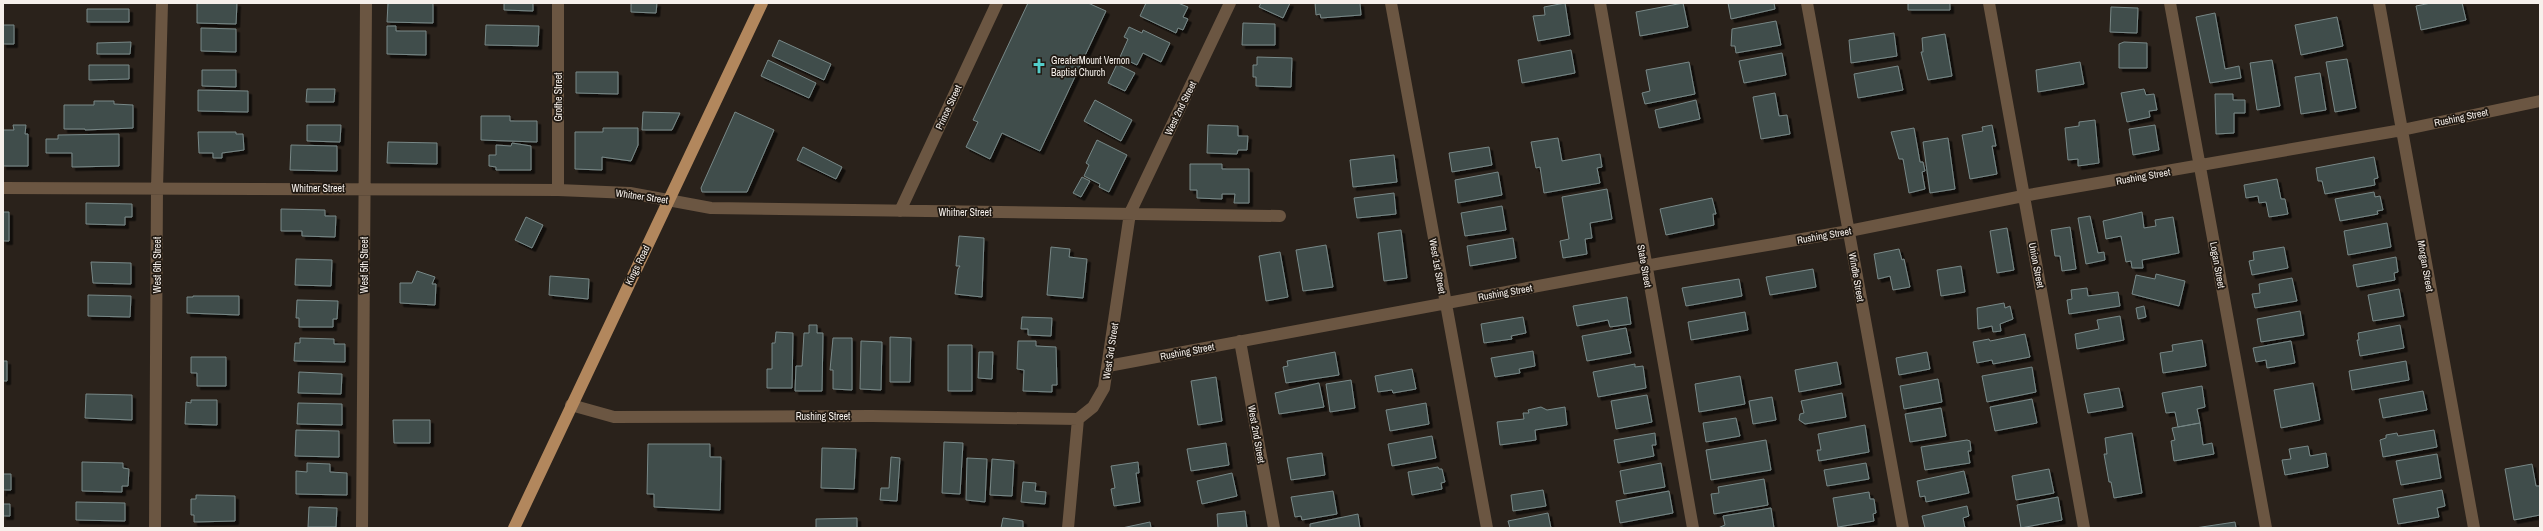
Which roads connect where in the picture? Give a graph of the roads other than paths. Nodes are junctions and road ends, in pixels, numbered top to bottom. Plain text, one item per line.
1 (162, 3) edge
2 (366, 3) edge
3 (558, 3) edge
4 (762, 3) edge
5 (997, 3) edge
6 (1230, 3) edge
7 (1390, 3) edge
8 (1600, 3) edge
9 (1807, 3) edge
10 (1989, 3) edge
11 (2170, 3) edge
12 (2379, 3) edge
13 (2540, 101) edge
14 (2402, 130) junction
15 (2200, 166) junction
16 (3, 188) edge
17 (157, 188) junction
18 (365, 188) junction
19 (558, 190) junction
20 (2023, 196) junction
21 (669, 200) junction
22 (900, 211) junction
23 (1130, 213) junction
24 (1280, 216) dead end
25 (1849, 231) junction
26 (1645, 266) junction
27 (1445, 303) junction
28 (1240, 341) junction
29 (1108, 366) junction
30 (571, 405) junction
31 (1078, 419) junction
32 (155, 528) edge
33 (362, 528) edge
34 (514, 528) edge
35 (1068, 528) edge
36 (1274, 528) edge
37 (1486, 528) edge
38 (1693, 528) edge
39 (1903, 528) edge
40 (2084, 528) edge
41 (2266, 528) edge
42 (2474, 528) edge

1 - 17 street, West 6th Street
2 - 18 street, West 5th Street
3 - 19 street, Grothe Street
4 - 21 main road, Kings Road
5 - 22 street, Prince Street
6 - 23 street, West 2nd Street
7 - 27 street, West 1st Street
8 - 26 street, State Street
9 - 25 street, Windle Street
10 - 20 street, Union Street
11 - 15 street, Logan Street
12 - 14 street, Morgan Street
13 - 14 street, Rushing Street
14 - 15 street, Rushing Street
14 - 42 street, Morgan Street
15 - 20 street, Rushing Street
15 - 41 street, Logan Street
16 - 17 street, Whitner Street
17 - 18 street, Whitner Street
17 - 32 street, West 6th Street
18 - 19 street, Whitner Street
18 - 33 street, West 5th Street
19 - 21 street, Whitner Street
20 - 25 street, Rushing Street
20 - 40 street, Union Street
21 - 22 street, Whitner Street
21 - 30 main road, Kings Road
22 - 23 street, Whitner Street
23 - 24 street, Whitner Street
23 - 29 street, West 3rd Street
25 - 26 street, Rushing Street
25 - 39 street, Windle Street
26 - 27 street, Rushing Street
26 - 38 street, State Street
27 - 28 street, Rushing Street
27 - 37 street, West 1st Street
28 - 29 street, Rushing Street
28 - 36 street, West 2nd Street
29 - 31 street, West 3rd Street
30 - 31 street, Rushing Street
30 - 34 main road, Kings Road
31 - 35 street

